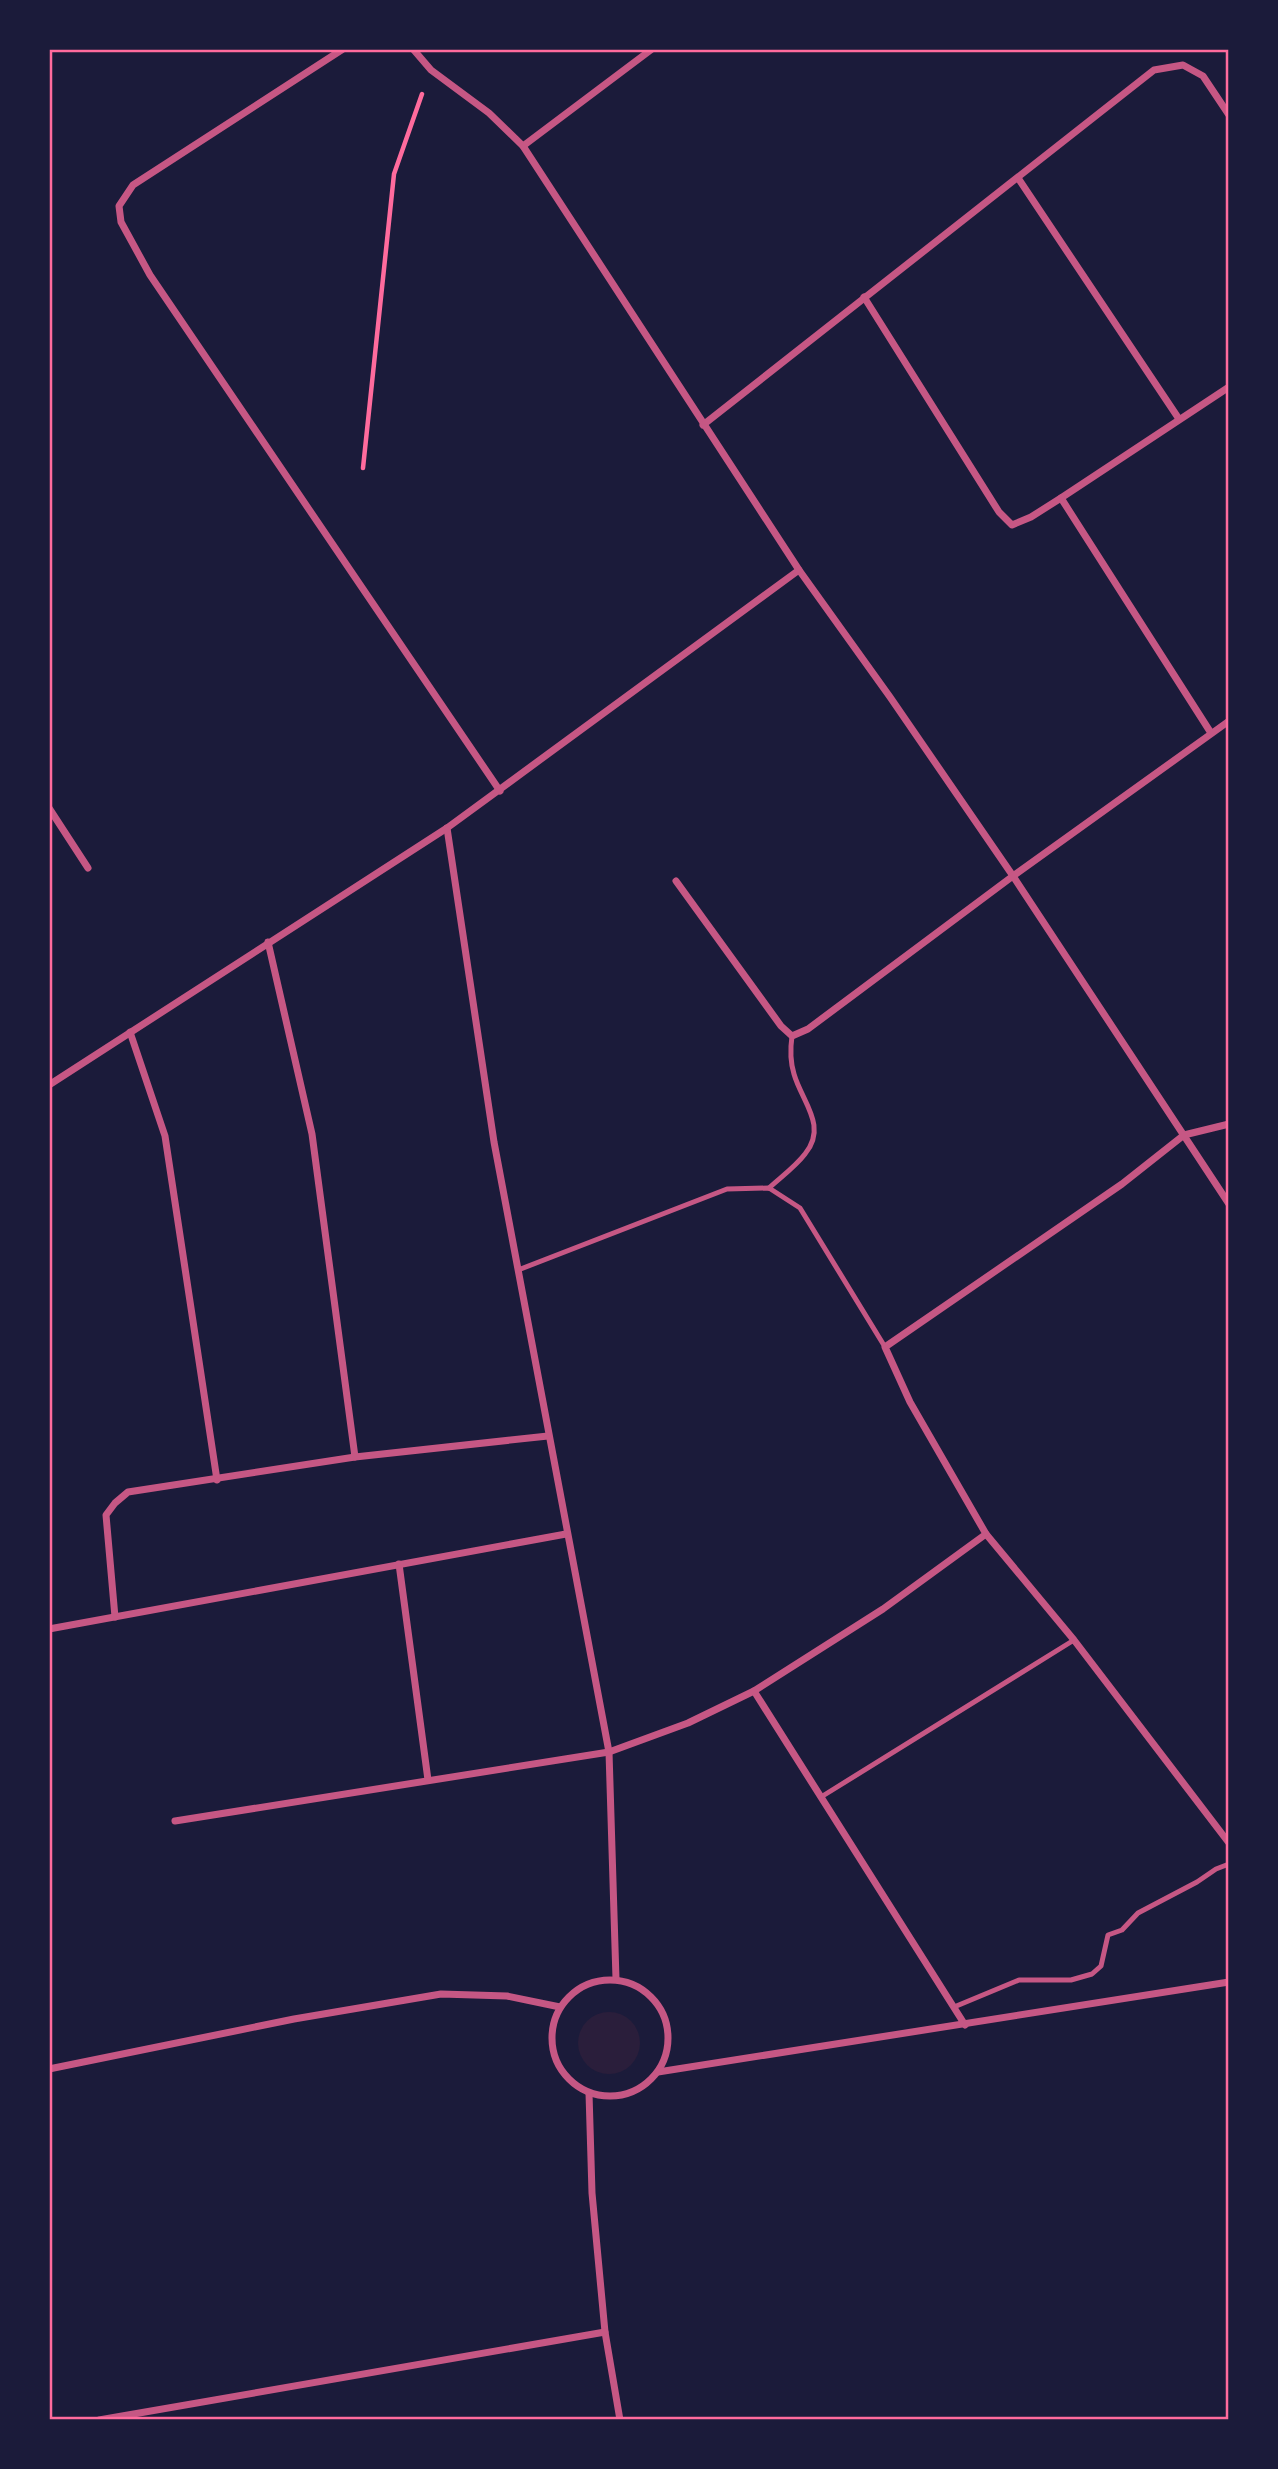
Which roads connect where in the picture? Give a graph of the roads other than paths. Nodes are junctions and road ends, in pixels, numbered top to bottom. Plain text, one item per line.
1 (343, 49) edge
2 (413, 49) edge
3 (653, 49) edge
4 (1229, 115) edge
5 (523, 146) junction
6 (1018, 178) junction
7 (863, 297) junction
8 (1229, 387) edge
9 (1179, 419) junction
10 (703, 425) junction
11 (1061, 498) junction
12 (799, 570) junction
13 (1229, 721) edge
14 (1211, 733) junction
15 (500, 791) junction
16 (49, 808) edge
17 (446, 828) junction
18 (88, 868) dead end
19 (1013, 876) junction
20 (676, 881) dead end
21 (268, 942) junction
22 (130, 1032) junction
23 (792, 1037) junction
24 (49, 1085) edge
25 (1229, 1124) edge
26 (1184, 1135) junction
27 (769, 1188) junction
28 (1229, 1204) edge
29 (518, 1270) junction
30 (885, 1347) junction
31 (548, 1436) junction
32 (355, 1457) junction
33 (217, 1480) junction
34 (566, 1534) junction
35 (986, 1534) junction
36 (399, 1564) junction
37 (115, 1617) junction
38 (49, 1629) edge
39 (1074, 1640) junction
40 (754, 1691) junction
41 (609, 1752) junction
42 (428, 1780) junction
43 (821, 1797) junction
44 (175, 1821) dead end
45 (1226, 1832) edge
46 (1229, 1843) edge
47 (1229, 1864) edge
48 (616, 1979) junction
49 (1229, 1982) edge
50 (560, 2007) junction
51 (954, 2007) junction
52 (965, 2025) junction
53 (49, 2069) edge
54 (658, 2072) junction
55 (589, 2093) junction
56 (605, 2332) junction
57 (99, 2420) edge
58 (620, 2420) edge

1 - 15 street
2 - 5 street
3 - 5 street
4 - 6 street
5 - 10 street
6 - 7 street
6 - 9 street
7 - 10 street
7 - 11 street
8 - 9 street
9 - 11 street
10 - 12 street
11 - 14 street
12 - 15 street
12 - 19 street
13 - 14 street
14 - 19 street
15 - 17 street
16 - 18 street
17 - 21 street
17 - 29 street
19 - 23 street
19 - 26 street
20 - 23 street
21 - 22 street
21 - 32 street
22 - 24 street
22 - 33 street
23 - 27 lane
25 - 26 street
26 - 28 street
26 - 30 street
27 - 29 lane
27 - 30 lane
29 - 31 street
30 - 35 street
31 - 32 street
31 - 34 street
32 - 33 street
33 - 37 street
34 - 36 street
34 - 41 street
35 - 39 street
35 - 40 street
36 - 37 street
36 - 42 street
37 - 38 street
39 - 43 lane
39 - 45 street
40 - 41 street
40 - 43 street
41 - 42 street
41 - 48 street
42 - 44 street
43 - 51 street
45 - 46 street
47 - 51 lane
48 - 50 street
48 - 54 street
49 - 52 street
50 - 53 street
50 - 55 street
51 - 52 street
52 - 54 street
54 - 55 street
55 - 56 street
56 - 57 street
56 - 58 street

